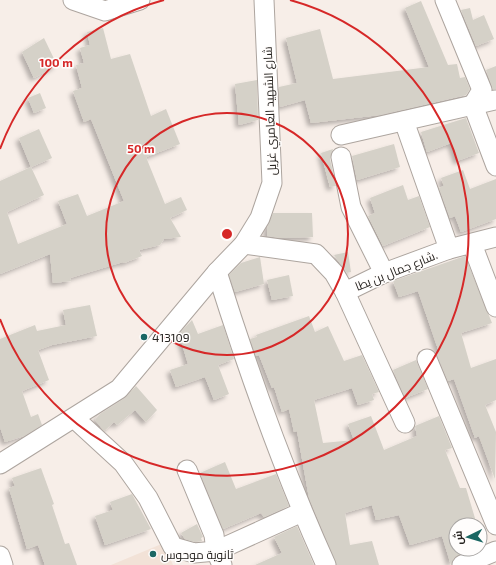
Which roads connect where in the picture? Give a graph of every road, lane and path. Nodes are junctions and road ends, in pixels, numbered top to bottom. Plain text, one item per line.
1 (73, 0) edge
2 (140, 0) edge
3 (264, 0) edge
4 (445, 0) edge
5 (494, 100) dead end
6 (473, 105) junction
7 (404, 120) junction
8 (341, 135) dead end
9 (341, 157) dead end
10 (496, 166) edge
11 (496, 237) edge
12 (244, 244) junction
13 (472, 244) junction
14 (449, 249) junction
15 (217, 272) junction
16 (384, 272) junction
17 (345, 292) junction
18 (496, 308) edge
19 (427, 359) dead end
20 (74, 418) junction
21 (405, 423) dead end
22 (0, 464) edge
23 (187, 470) dead end
24 (302, 512) junction
25 (496, 525) edge
26 (496, 551) edge
27 (0, 556) edge
28 (219, 558) edge
29 (4, 565) edge
30 (326, 565) edge
31 (462, 565) edge

1 - 2 street
3 - 12 street, شارع الشهيد العامري غزيل
4 - 6 street
5 - 6 street
6 - 7 street
6 - 10 street
7 - 8 street
7 - 14 street
9 - 16 street
11 - 13 street, شارع جمال بن يطا.
12 - 15 street, شارع الشهيد العامري غزيل
12 - 17 street, شارع جمال بن يطا.
13 - 14 street, شارع جمال بن يطا.
13 - 18 street
14 - 16 street, شارع جمال بن يطا.
15 - 20 street, شارع الشهيد العامري غزيل
15 - 24 street
16 - 17 street, شارع جمال بن يطا.
17 - 21 street
19 - 25 street
20 - 22 street, شارع الشهيد العامري غزيل
20 - 28 street
23 - 28 street
24 - 28 street
24 - 30 street
26 - 31 street
27 - 29 street

